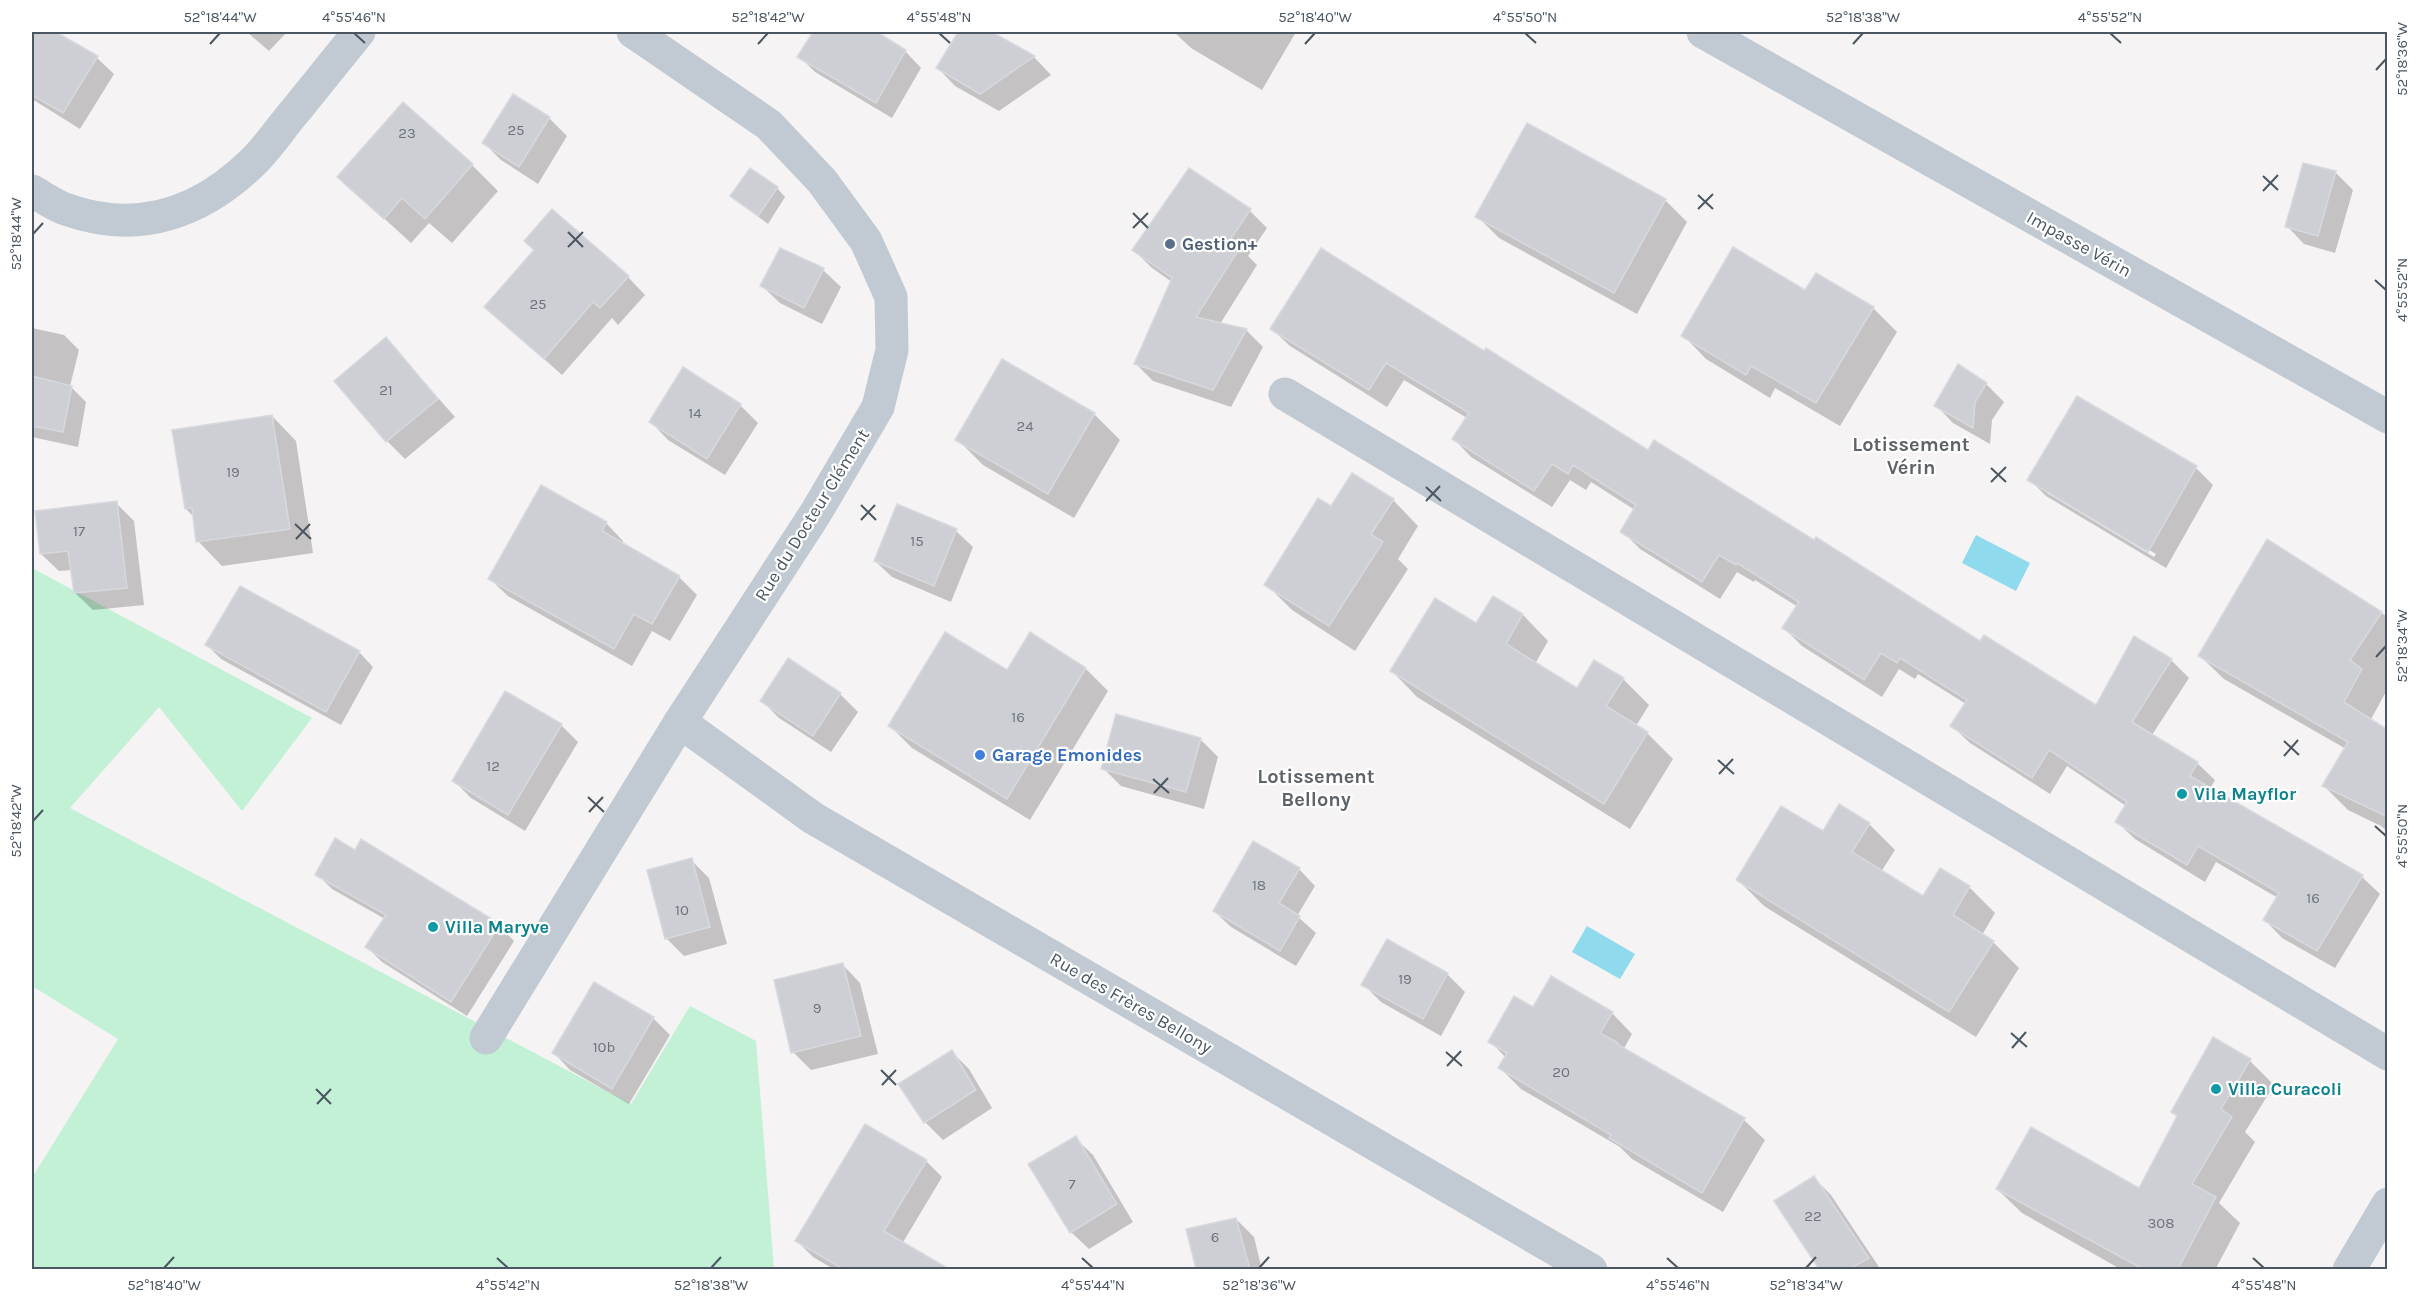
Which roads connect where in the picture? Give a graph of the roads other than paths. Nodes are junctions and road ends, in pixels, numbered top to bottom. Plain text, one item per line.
1 (359, 32) edge
2 (633, 32) edge
3 (1703, 32) edge
4 (32, 191) edge
5 (1285, 394) dead end
6 (2388, 417) edge
7 (680, 722) junction
8 (486, 1038) dead end
9 (2388, 1054) edge
10 (2388, 1204) edge
11 (1591, 1269) edge
12 (2349, 1269) edge

1 - 4 street
2 - 7 street, Rue du Docteur Clément
3 - 6 street, Impasse Vérin
5 - 9 street
7 - 8 street, Rue du Docteur Clément
7 - 11 street, Rue des Frères Bellony
10 - 12 street

